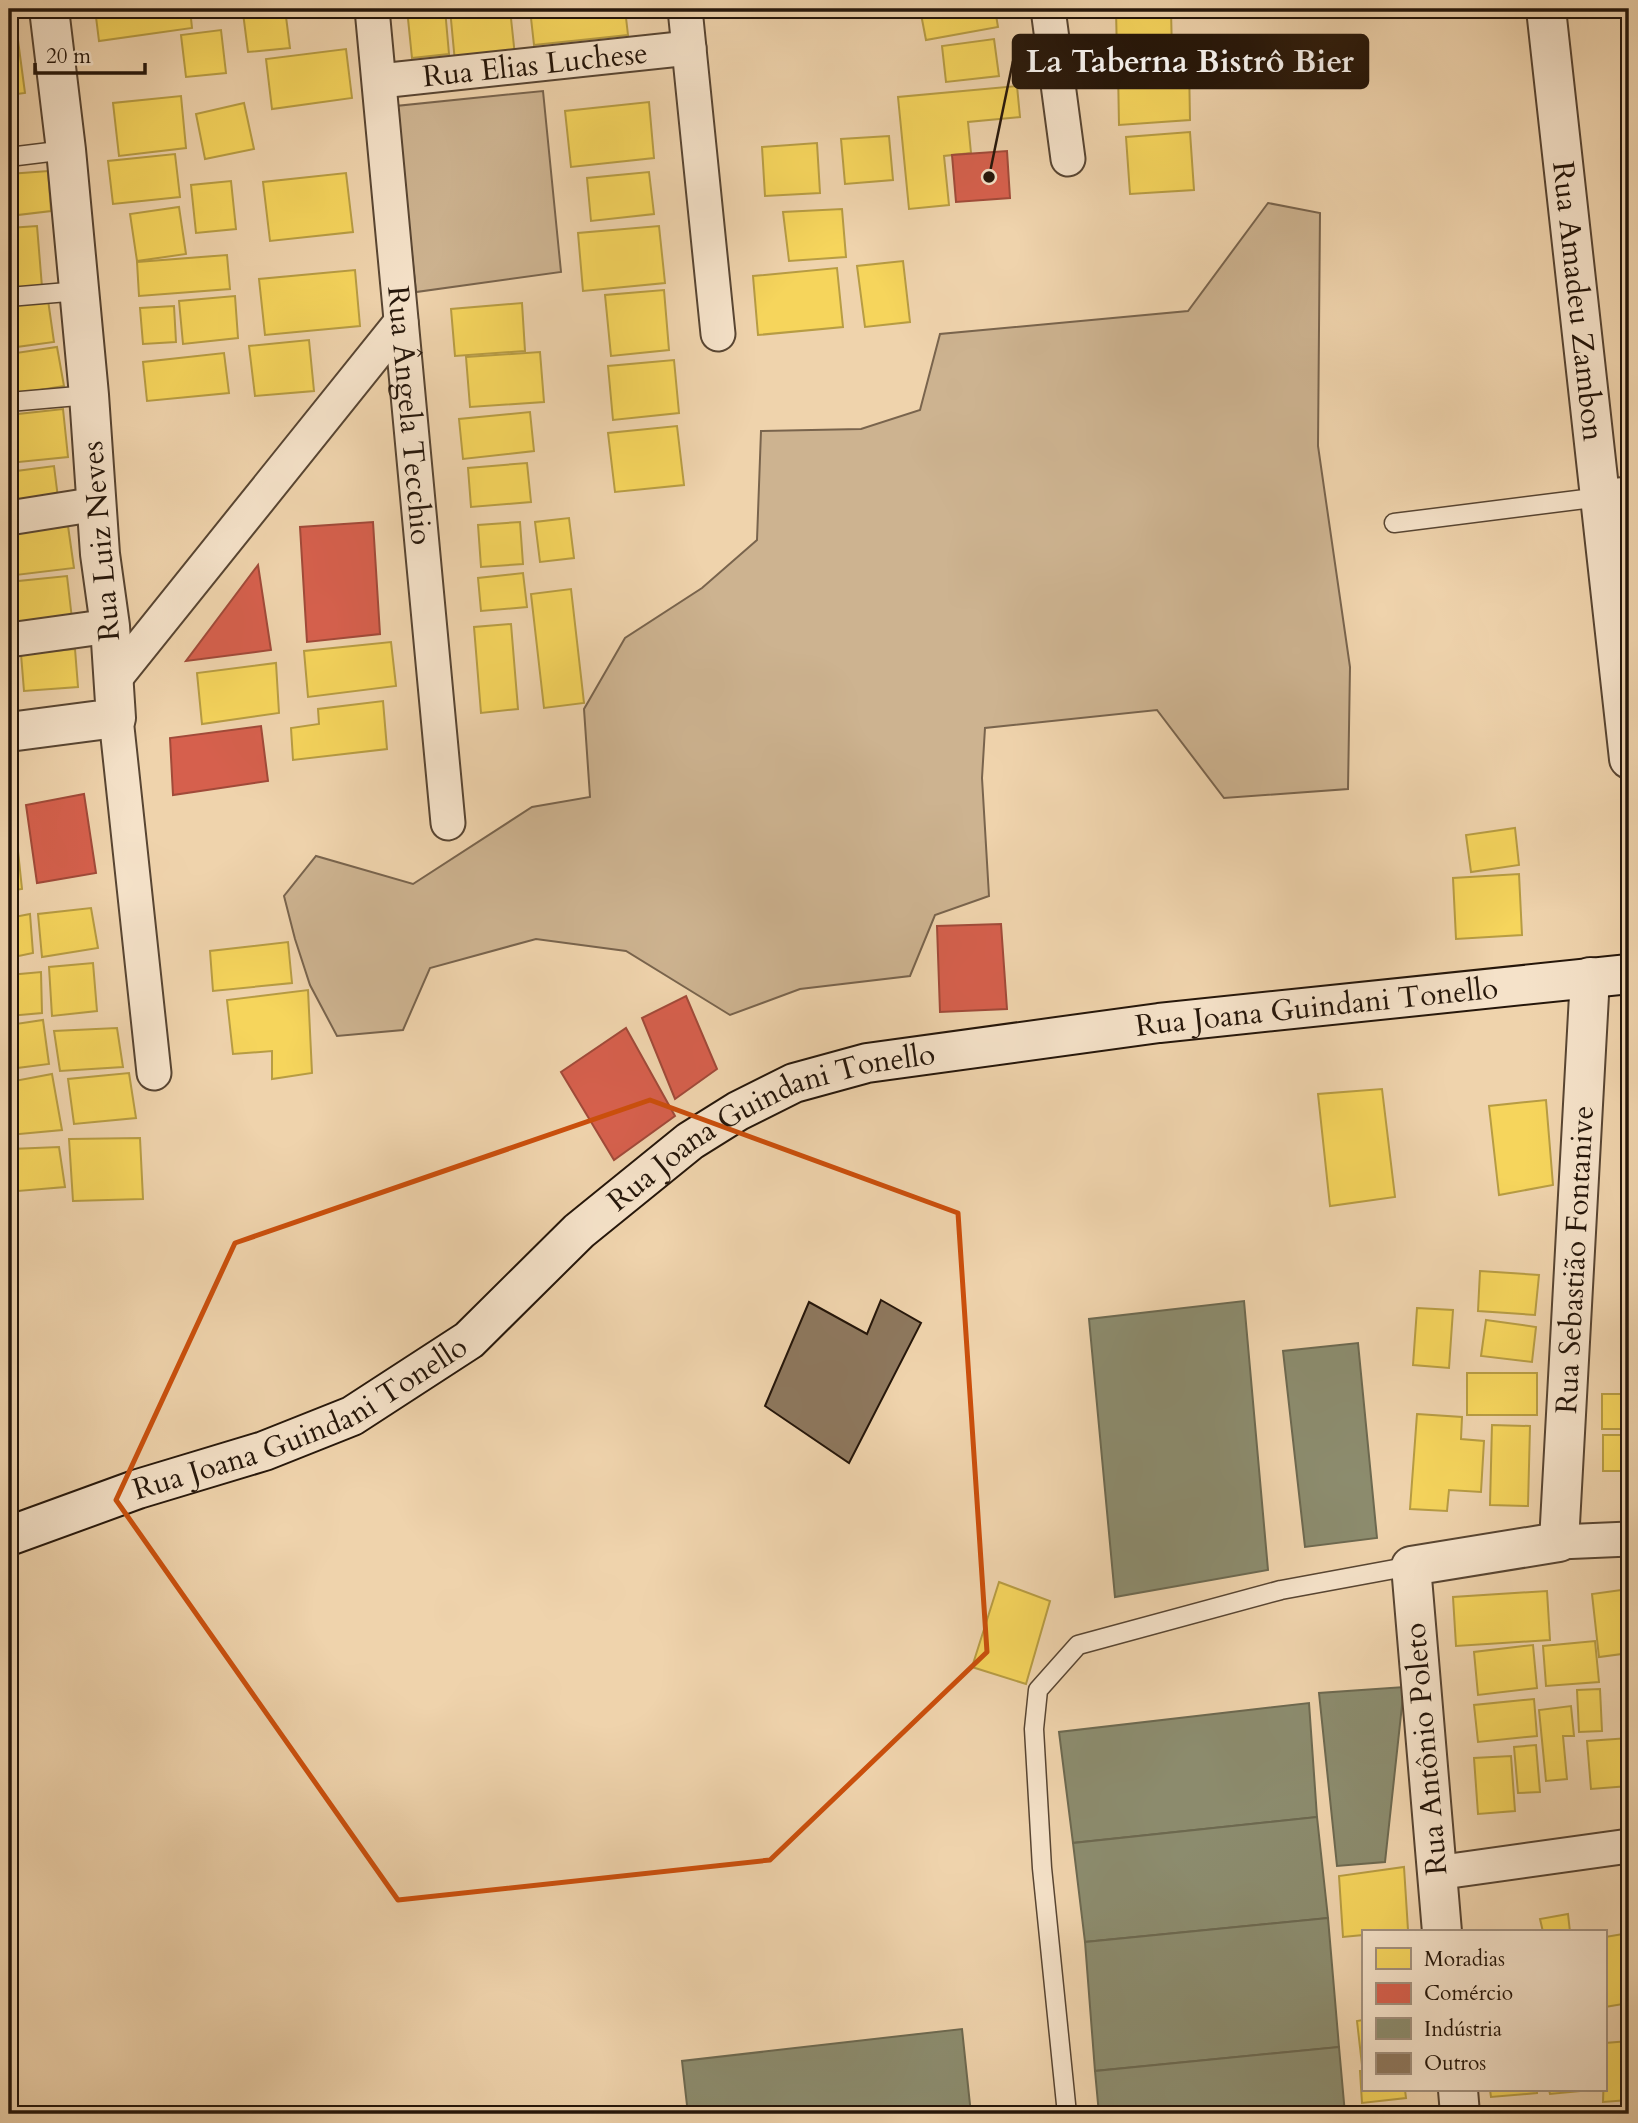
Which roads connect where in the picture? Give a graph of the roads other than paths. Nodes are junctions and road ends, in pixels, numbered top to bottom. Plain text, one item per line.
1 (49, 9) edge
2 (372, 9) edge
3 (685, 9) edge
4 (1048, 9) edge
5 (1546, 9) edge
6 (689, 48) junction
7 (380, 82) junction
8 (66, 150) junction
9 (9, 157) edge
10 (1068, 159) dead end
11 (79, 291) junction
12 (9, 297) edge
13 (401, 322) junction
14 (718, 334) dead end
15 (89, 395) junction
16 (9, 402) edge
17 (1615, 495) edge
18 (97, 504) junction
19 (9, 518) edge
20 (1394, 523) dead end
21 (110, 626) junction
22 (9, 640) edge
23 (115, 699) junction
24 (9, 732) edge
25 (1629, 760) edge
26 (447, 823) dead end
27 (1629, 974) edge
28 (1590, 977) junction
29 (154, 1073) dead end
30 (9, 1536) edge
31 (1629, 1539) edge
32 (1559, 1542) junction
33 (1411, 1566) junction
34 (1629, 1846) edge
35 (1436, 1873) junction
36 (1442, 1930) edge
37 (1458, 2092) edge
38 (1067, 2114) edge
39 (1460, 2114) edge

1 - 8 street, Rua Luiz Neves
2 - 7 street, Rua Ângela Tecchio
3 - 6 street
4 - 10 street
5 - 17 street, Rua Amadeu Zambon
6 - 7 street, Rua Elias Luchese
6 - 14 street
7 - 13 street, Rua Ângela Tecchio
8 - 9 lane
8 - 11 street, Rua Luiz Neves
11 - 12 lane
11 - 15 street, Rua Luiz Neves
13 - 23 street
13 - 26 street, Rua Ângela Tecchio
15 - 16 lane
15 - 18 street, Rua Luiz Neves
17 - 20 lane
17 - 25 street, Rua Amadeu Zambon
18 - 19 street
18 - 21 street, Rua Luiz Neves
21 - 22 street
21 - 23 street, Rua Luiz Neves
23 - 24 street
23 - 29 street, Rua Luiz Neves
27 - 28 street, Rua Joana Guindani Tonello
28 - 30 street, Rua Joana Guindani Tonello
28 - 32 street, Rua Sebastião Fontanive
31 - 32 street
32 - 33 street
33 - 35 street, Rua Antônio Poleto
33 - 38 lane
34 - 35 street
35 - 36 street, Rua Antônio Poleto
37 - 39 street

